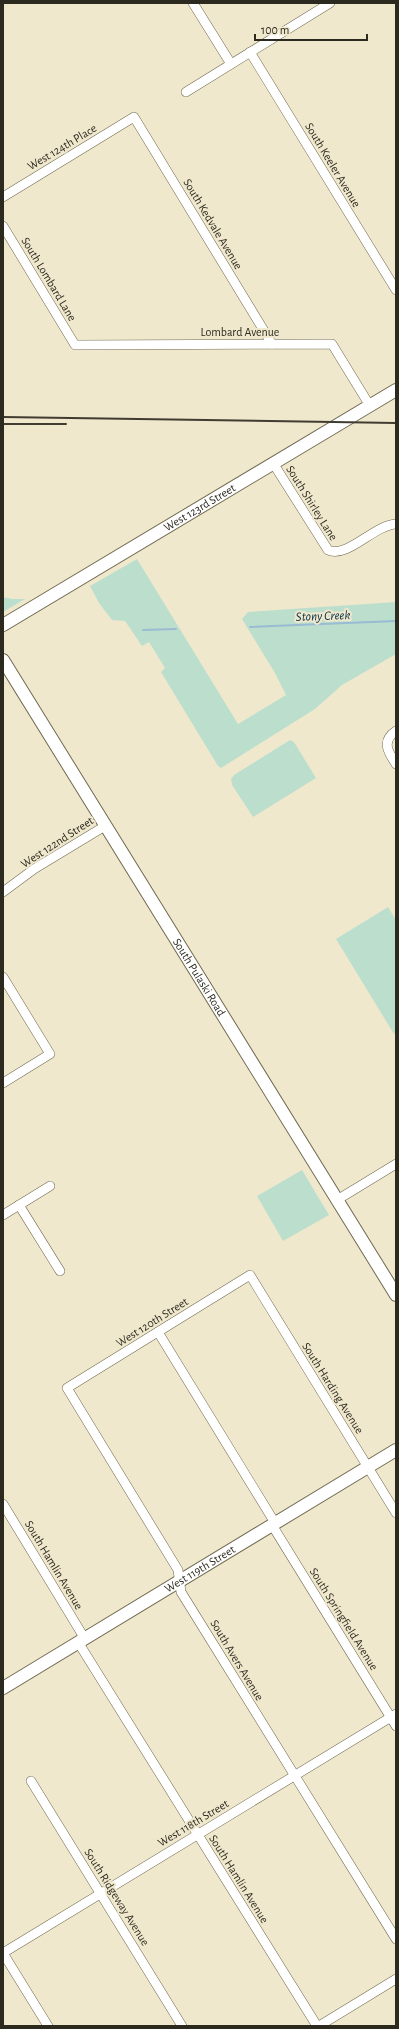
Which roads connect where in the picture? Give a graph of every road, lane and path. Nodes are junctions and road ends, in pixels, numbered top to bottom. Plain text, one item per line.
1 (193, 3) edge
2 (328, 3) edge
3 (250, 52) junction
4 (231, 64) junction
5 (186, 92) dead end
6 (134, 117) joint
7 (3, 197) edge
8 (3, 226) edge
9 (396, 290) edge
10 (272, 344) junction
11 (75, 345) joint
12 (396, 390) edge
13 (370, 406) junction
14 (273, 463) junction
15 (396, 524) edge
16 (3, 625) edge
17 (3, 660) edge
18 (396, 731) edge
19 (396, 764) edge
20 (105, 826) junction
21 (3, 892) edge
22 (3, 977) edge
23 (3, 1083) edge
24 (396, 1164) edge
25 (50, 1186) dead end
26 (337, 1200) junction
27 (19, 1205) junction
28 (3, 1215) edge
29 (60, 1271) dead end
30 (250, 1275) joint
31 (396, 1294) edge
32 (158, 1332) junction
33 (67, 1388) joint
34 (396, 1450) edge
35 (368, 1467) junction
36 (3, 1504) edge
37 (396, 1513) edge
38 (274, 1524) junction
39 (180, 1581) junction
40 (82, 1641) junction
41 (3, 1688) edge
42 (393, 1715) edge
43 (396, 1726) edge
44 (294, 1776) junction
45 (31, 1781) dead end
46 (197, 1835) junction
47 (100, 1893) junction
48 (396, 1939) edge
49 (3, 1953) edge
50 (396, 1979) edge
51 (48, 2026) edge
52 (182, 2026) edge
53 (318, 2026) edge

1 - 4 street
2 - 3 street
3 - 4 street
3 - 9 street, South Keeler Avenue
4 - 5 street
6 - 7 street, West 124th Place
6 - 10 street, South Kedvale Avenue
8 - 11 street, South Lombard Lane
10 - 11 street, Lombard Avenue
10 - 13 street, Lombard Avenue
12 - 13 street, West 123rd Street
13 - 14 street, West 123rd Street
14 - 15 street, South Shirley Lane
14 - 16 street, West 123rd Street
17 - 20 street, South Pulaski Road
18 - 19 street
20 - 21 street, West 122nd Street
20 - 26 street, South Pulaski Road
22 - 23 street
24 - 26 street
25 - 27 street
26 - 31 street, South Pulaski Road
27 - 28 street
27 - 29 street
30 - 32 street, West 120th Street
30 - 35 street, South Harding Avenue
32 - 33 street, West 120th Street
32 - 38 street, South Springfield Avenue
33 - 39 street, South Avers Avenue
34 - 35 street, West 119th Street
35 - 37 street, South Harding Avenue
35 - 38 street, West 119th Street
36 - 40 street, South Hamlin Avenue
38 - 39 street, West 119th Street
38 - 42 street, South Springfield Avenue
39 - 40 street, West 119th Street
39 - 44 street, South Avers Avenue
40 - 41 street, West 119th Street
40 - 46 street, South Hamlin Avenue
42 - 43 street, South Springfield Avenue
42 - 44 street, West 118th Street
44 - 46 street, West 118th Street
44 - 48 street, South Avers Avenue
45 - 47 street, South Ridgeway Avenue
46 - 47 street, West 118th Street
46 - 53 street, South Hamlin Avenue
47 - 49 street, West 118th Street
47 - 52 street, South Ridgeway Avenue
49 - 51 street
50 - 53 street

